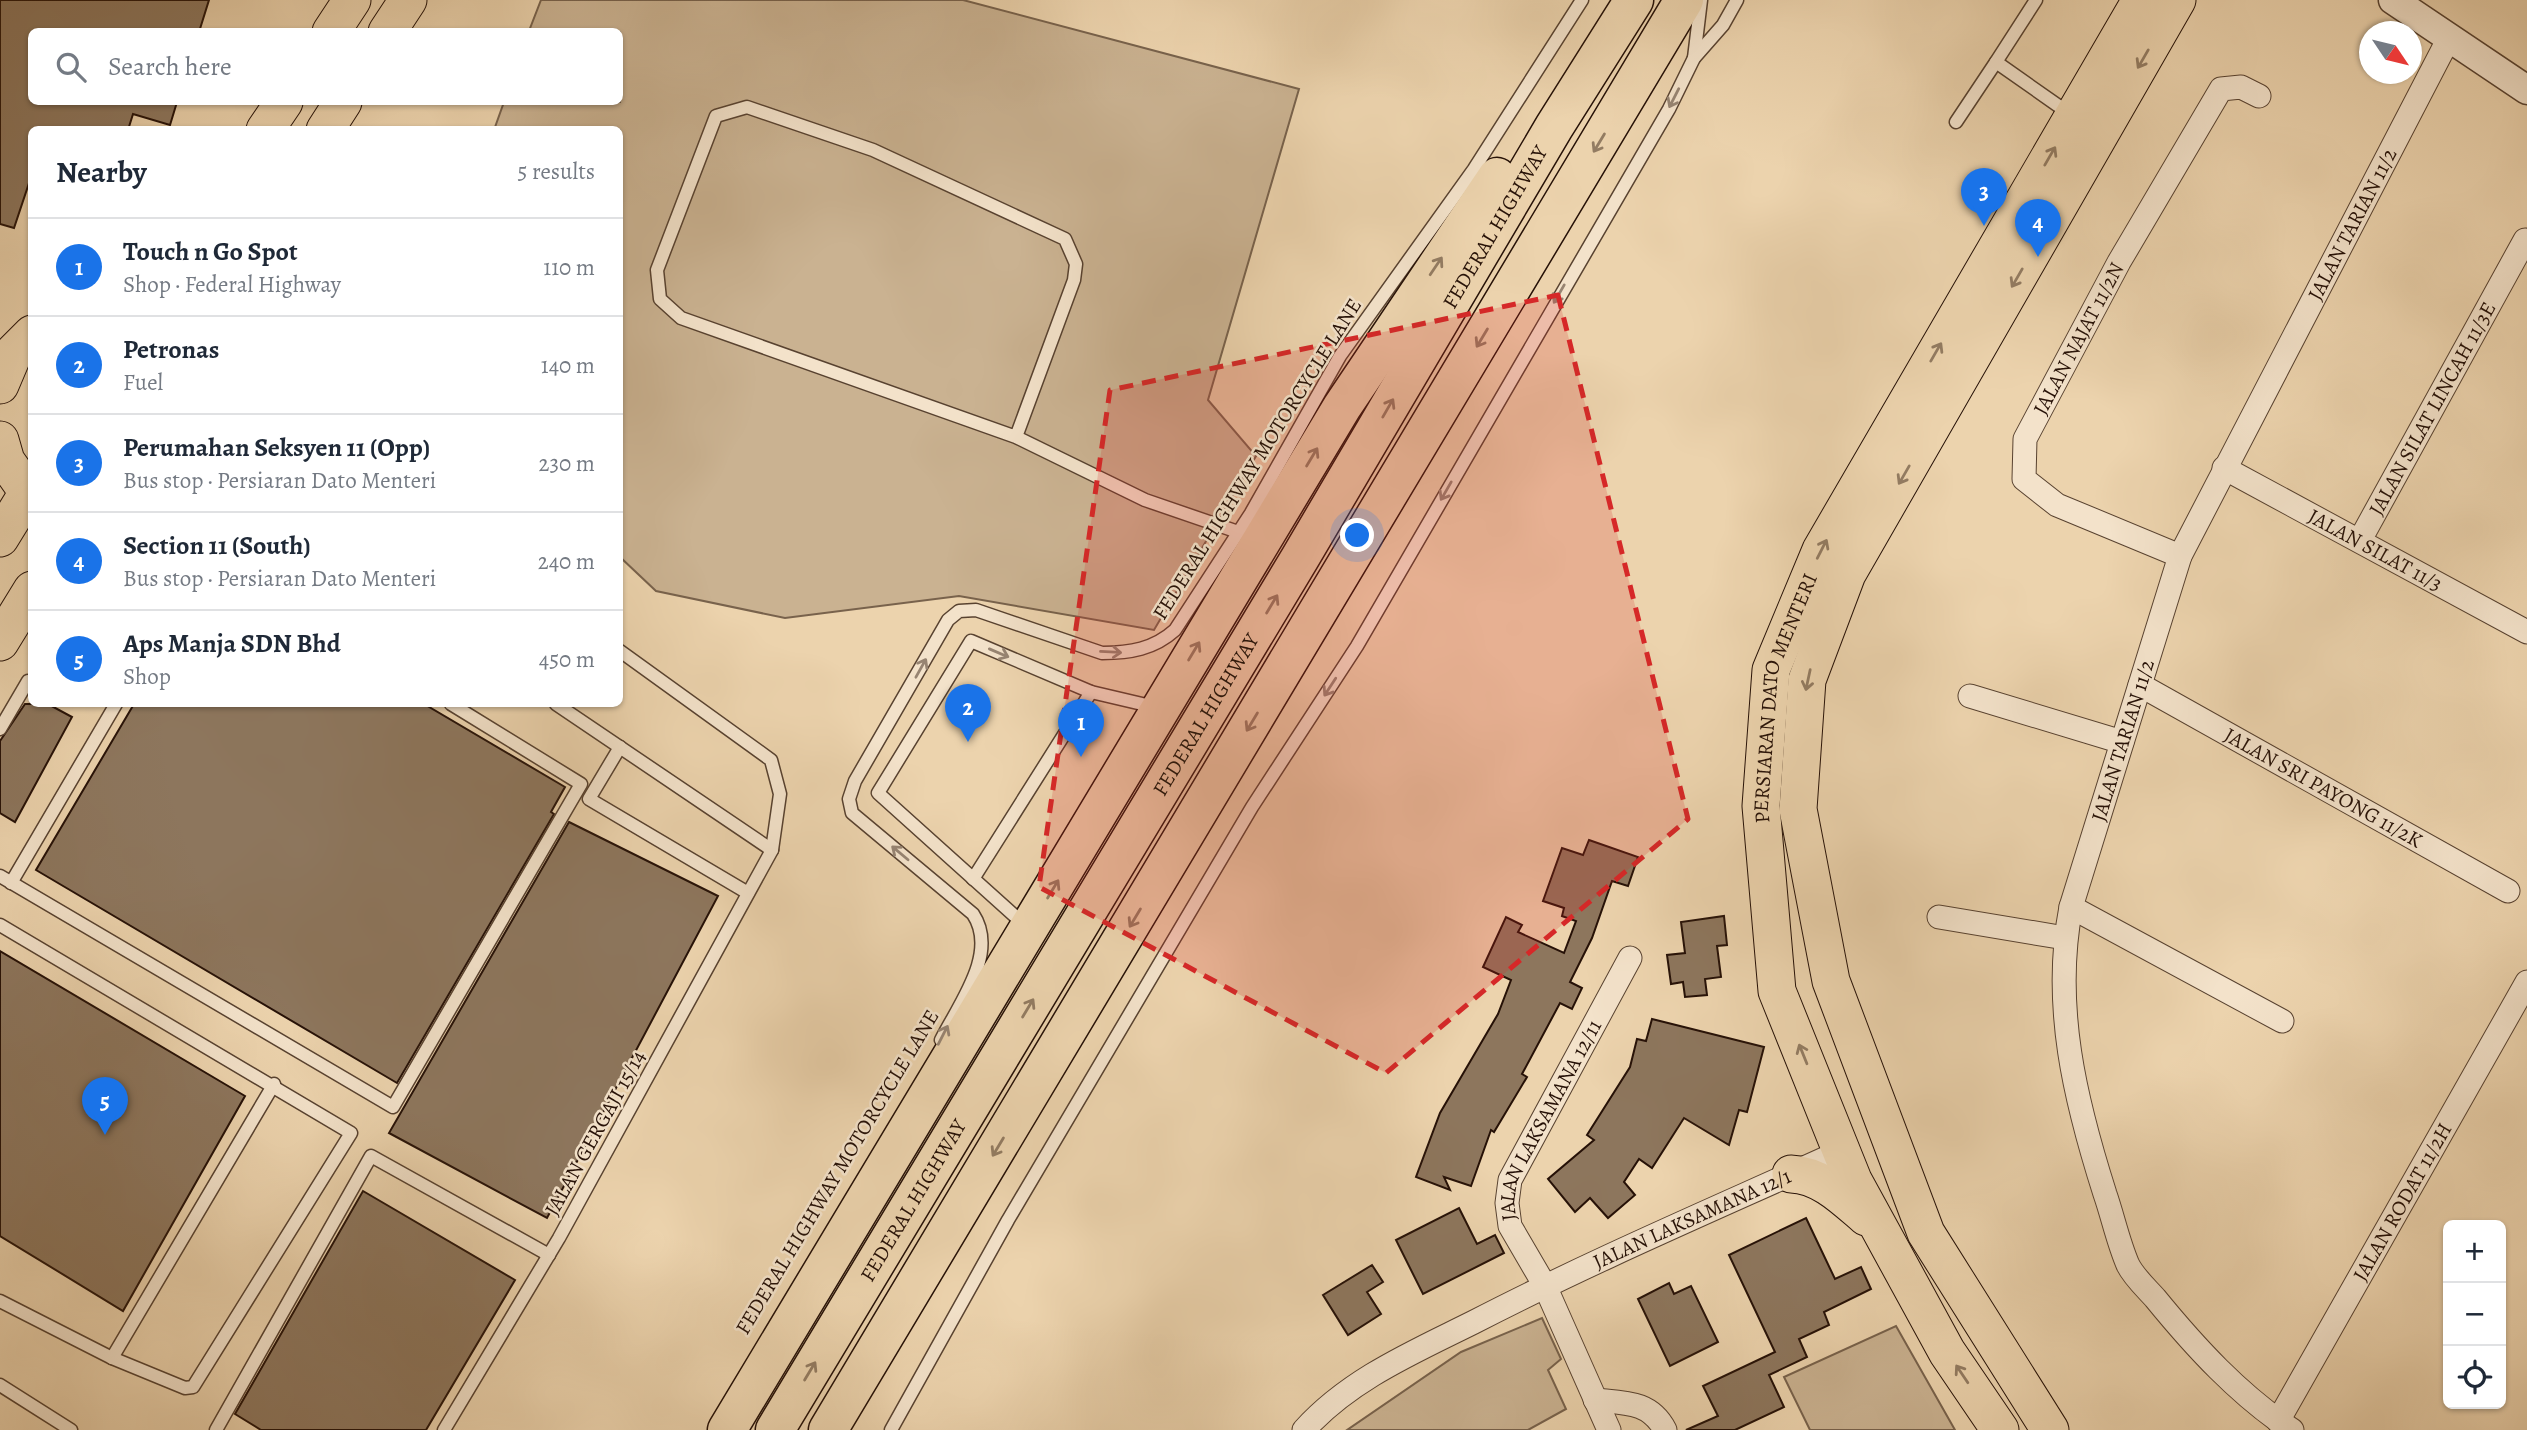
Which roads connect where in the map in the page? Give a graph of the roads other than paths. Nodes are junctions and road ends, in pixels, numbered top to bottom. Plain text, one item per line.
1 (352, 0) edge
2 (408, 0) edge
3 (1581, 0) edge
4 (1634, 0) edge
5 (1684, 0) edge
6 (1701, 0) edge
7 (1737, 0) edge
8 (2036, 0) edge
9 (2141, 0) edge
10 (2177, 0) edge
11 (2393, 0) edge
12 (334, 28) edge
13 (390, 28) edge
14 (2449, 38) junction
15 (1694, 58) junction
16 (1996, 62) junction
17 (2527, 90) edge
18 (2259, 96) dead end
19 (282, 105) edge
20 (341, 105) edge
21 (2073, 116) junction
22 (1956, 122) dead end
23 (268, 126) edge
24 (328, 126) edge
25 (1554, 127) junction
26 (2525, 240) dead end
27 (1016, 437) junction
28 (0, 440) edge
29 (2224, 468) junction
30 (28, 490) edge
31 (28, 495) edge
32 (1249, 537) junction
33 (0, 538) edge
34 (2360, 540) junction
35 (2180, 556) junction
36 (28, 596) edge
37 (2527, 632) edge
38 (0, 642) edge
39 (623, 653) edge
40 (28, 681) edge
41 (2140, 685) junction
42 (1091, 692) junction
43 (1970, 696) dead end
44 (114, 707) edge
45 (456, 707) edge
46 (560, 707) edge
47 (1160, 708) junction
48 (0, 729) edge
49 (882, 738) junction
50 (2123, 742) junction
51 (620, 747) junction
52 (905, 750) junction
53 (772, 850) junction
54 (973, 879) junction
55 (6, 880) edge
56 (2508, 891) dead end
57 (748, 893) junction
58 (2071, 907) junction
59 (1939, 917) dead end
60 (0, 926) edge
61 (1029, 929) junction
62 (2065, 938) junction
63 (1630, 958) dead end
64 (2527, 982) edge
65 (1836, 995) junction
66 (2283, 1021) dead end
67 (936, 1048) dead end
68 (274, 1084) junction
69 (1815, 1163) junction
70 (1880, 1230) junction
71 (1926, 1233) junction
72 (549, 1255) junction
73 (1545, 1286) junction
74 (0, 1300) edge
75 (112, 1358) junction
76 (0, 1385) edge
77 (1595, 1400) junction
78 (2285, 1425) edge
79 (71, 1430) edge
80 (216, 1430) edge
81 (444, 1430) edge
82 (727, 1430) edge
83 (775, 1430) edge
84 (828, 1430) edge
85 (891, 1430) edge
86 (1304, 1430) edge
87 (1609, 1430) edge
88 (1665, 1430) edge
89 (2000, 1430) edge
90 (2050, 1430) edge

1 - 12 main road
2 - 13 main road
3 - 32 lane, FEDERAL HIGHWAY MOTORCYCLE LANE
4 - 25 highway, FEDERAL HIGHWAY
5 -> 84 highway
6 - 15 lane
7 - 15 lane
8 - 16 lane
9 - 21 main road, PERSIARAN DATO MENTERI
10 -> 65 main road, PERSIARAN DATO MENTERI
11 - 14 street
14 - 17 street
14 - 29 street, JALAN TARIAN 11/2
15 -> 85 lane
16 - 21 lane
16 - 22 lane
18 - 35 street, JALAN NAJAT 11/2N
19 - 23 main road
20 - 24 main road
69 -> 21 main road, PERSIARAN DATO MENTERI
32 -> 25 highway
83 -> 25 highway, FEDERAL HIGHWAY
26 - 34 street, JALAN SILAT LINCAH 11/3E
27 - 27 lane
27 - 32 lane
28 - 30 main road
29 - 34 street, JALAN SILAT 11/3
29 - 35 street, JALAN TARIAN 11/2
31 - 33 main road
47 -> 32 highway
49 -> 32 lane, FEDERAL HIGHWAY MOTORCYCLE LANE
34 - 37 street, JALAN SILAT 11/3
35 - 41 street, JALAN TARIAN 11/2
36 - 38 main road
39 - 53 lane, JALAN GERGAJI 15/14
40 - 48 lane
41 - 50 street, JALAN TARIAN 11/2
41 - 56 street, JALAN SRI PAYONG 11/2K
42 - 47 lane
52 -> 42 lane
42 - 54 lane
43 - 50 street
44 - 55 lane
45 - 55 lane
46 - 51 lane
61 -> 47 highway
49 - 52 lane
67 -> 49 lane, FEDERAL HIGHWAY MOTORCYCLE LANE
50 - 58 street, JALAN TARIAN 11/2
51 - 53 lane
51 - 57 lane
52 - 54 lane
53 - 57 lane, JALAN GERGAJI 15/14
54 - 61 lane
57 - 72 lane, JALAN GERGAJI 15/14
58 - 62 street, JALAN TARIAN 11/2
58 - 66 street
59 - 62 street
60 - 68 lane
61 - 82 highway
62 - 78 street, JALAN TARIAN 11/2
63 - 73 street, JALAN LAKSAMANA 12/11
64 - 78 street, JALAN RODAT 11/2H
65 - 69 main road
65 - 71 main road, PERSIARAN DATO MENTERI
68 - 75 lane
68 - 75 lane
69 - 70 main road, PERSIARAN DATO MENTERI
69 - 70 main road
69 - 71 main road
69 - 73 street, JALAN LAKSAMANA 12/1
89 -> 70 main road, PERSIARAN DATO MENTERI
71 - 90 main road, PERSIARAN DATO MENTERI
72 - 80 lane
72 - 81 lane, JALAN GERGAJI 15/14
73 - 77 street
73 - 86 street, JALAN LAKSAMANA 12/1
74 - 75 lane
76 - 79 lane
77 - 87 street
77 - 88 street

